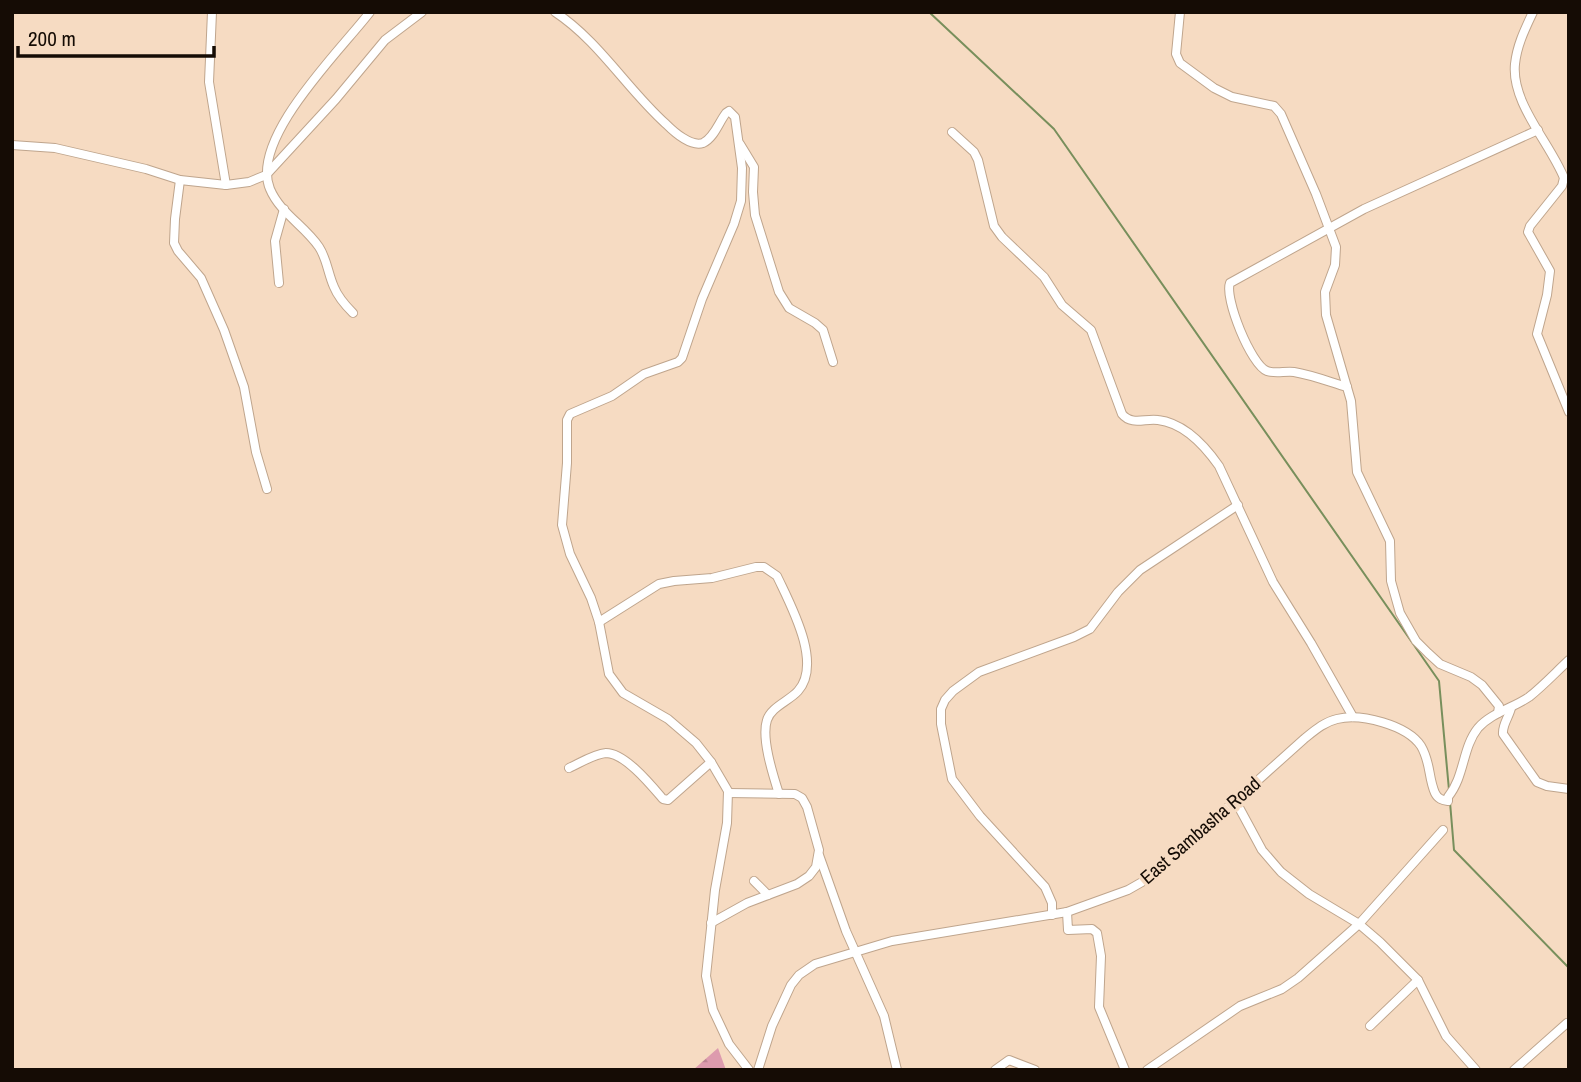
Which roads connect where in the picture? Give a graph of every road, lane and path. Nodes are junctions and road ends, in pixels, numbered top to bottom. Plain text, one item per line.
1 (212, 12) edge
2 (370, 12) edge
3 (422, 12) edge
4 (555, 12) edge
5 (1180, 12) edge
6 (1533, 12) edge
7 (568, 16) edge
8 (1538, 130) junction
9 (952, 132) dead end
10 (739, 141) junction
11 (12, 145) edge
12 (266, 175) junction
13 (180, 180) junction
14 (226, 185) junction
15 (284, 209) junction
16 (1329, 228) junction
17 (279, 283) dead end
18 (353, 313) dead end
19 (833, 362) dead end
20 (1347, 387) junction
21 (1569, 412) edge
22 (267, 489) dead end
23 (1238, 505) junction
24 (599, 622) junction
25 (1569, 660) edge
26 (1511, 708) junction
27 (1498, 713) junction
28 (1353, 717) junction
29 (712, 762) junction
30 (569, 768) dead end
31 (1569, 789) edge
32 (728, 793) junction
33 (779, 794) junction
34 (1235, 800) junction
35 (1443, 830) dead end
36 (820, 855) junction
37 (754, 881) dead end
38 (768, 895) junction
39 (1067, 912) junction
40 (1052, 915) junction
41 (711, 923) junction
42 (1359, 924) junction
43 (855, 951) junction
44 (1418, 980) junction
45 (1567, 1023) edge
46 (1370, 1026) dead end
47 (749, 1070) edge
48 (758, 1070) edge
49 (897, 1070) edge
50 (995, 1070) edge
51 (1035, 1070) edge
52 (1125, 1070) edge
53 (1147, 1070) edge
54 (1476, 1070) edge
55 (1514, 1070) edge

1 - 14 street
2 - 12 street
3 - 12 street
4 - 7 street
5 - 16 street
6 - 8 street
7 - 10 street
8 - 16 street
8 - 21 street
9 - 23 street
10 - 19 street
10 - 24 street
11 - 13 street
12 - 14 street
12 - 15 street
13 - 14 street
13 - 22 street
15 - 17 street
15 - 18 street
16 - 20 street
16 - 20 street
20 - 27 street
23 - 28 street
23 - 40 street
24 - 29 street
24 - 33 street
25 - 26 street
26 - 27 street
26 - 31 street
27 - 28 street, East Sambasha Road
28 - 34 street, East Sambasha Road
29 - 30 street
29 - 32 street
32 - 33 street
32 - 41 street
33 - 36 street
34 - 39 street, East Sambasha Road
34 - 42 street
35 - 42 street
36 - 38 street
36 - 43 street
37 - 38 street
38 - 41 street
39 - 40 street, East Sambasha Road
39 - 52 street
40 - 43 street, East Sambasha Road
41 - 47 street
42 - 44 street
42 - 53 street
43 - 48 street, East Sambasha Road
43 - 49 street
44 - 46 street
44 - 54 street
45 - 55 street
50 - 51 street

